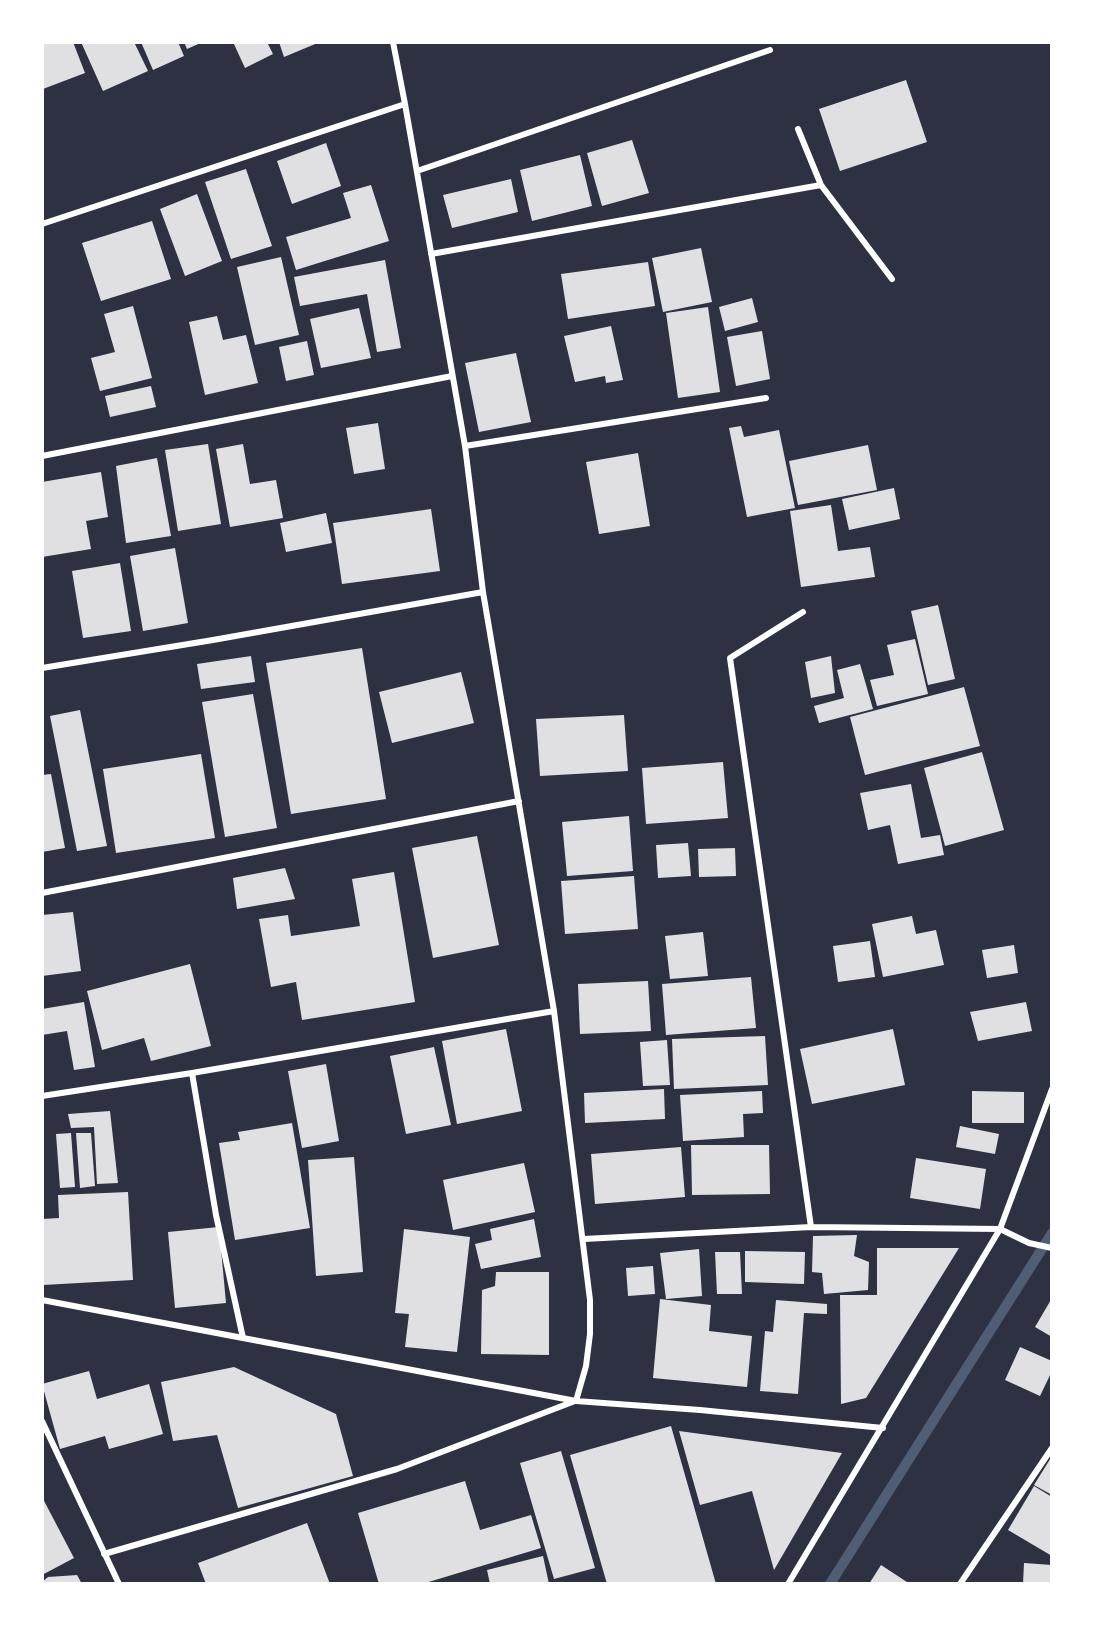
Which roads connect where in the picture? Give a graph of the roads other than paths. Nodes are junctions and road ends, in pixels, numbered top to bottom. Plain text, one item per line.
1 (393, 42) edge
2 (770, 50) dead end
3 (405, 104) junction
4 (798, 129) dead end
5 (417, 171) junction
6 (821, 185) junction
7 (42, 224) edge
8 (430, 254) junction
9 (892, 279) dead end
10 (452, 376) junction
11 (766, 398) dead end
12 (465, 446) junction
13 (42, 456) edge
14 (483, 592) junction
15 (803, 612) dead end
16 (42, 668) edge
17 (519, 801) junction
18 (42, 893) edge
19 (554, 1011) junction
20 (192, 1073) junction
21 (1052, 1089) edge
22 (42, 1096) edge
23 (811, 1227) junction
24 (1000, 1229) junction
25 (584, 1239) junction
26 (1052, 1248) edge
27 (42, 1300) edge
28 (243, 1338) junction
29 (576, 1401) junction
30 (42, 1421) edge
31 (883, 1428) junction
32 (1052, 1448) edge
33 (104, 1554) junction
34 (119, 1584) edge
35 (788, 1584) edge
36 (960, 1584) edge

1 - 3 street
2 - 5 street
3 - 5 street
3 - 7 street
4 - 6 street
5 - 8 street
6 - 8 street
6 - 9 street
8 - 10 street
10 - 12 street
10 - 13 street
11 - 12 street
12 - 14 street
14 - 16 street
14 - 17 street
15 - 23 street
17 - 18 street
17 - 19 street
19 - 20 street
19 - 25 street
20 - 22 street
20 - 28 street
21 - 24 street
23 - 24 street
23 - 25 street
24 - 26 street
24 - 31 street
25 - 29 street
27 - 28 street
28 - 29 street
29 - 31 street
29 - 33 street
30 - 33 street
31 - 35 street
32 - 36 street
33 - 34 street

